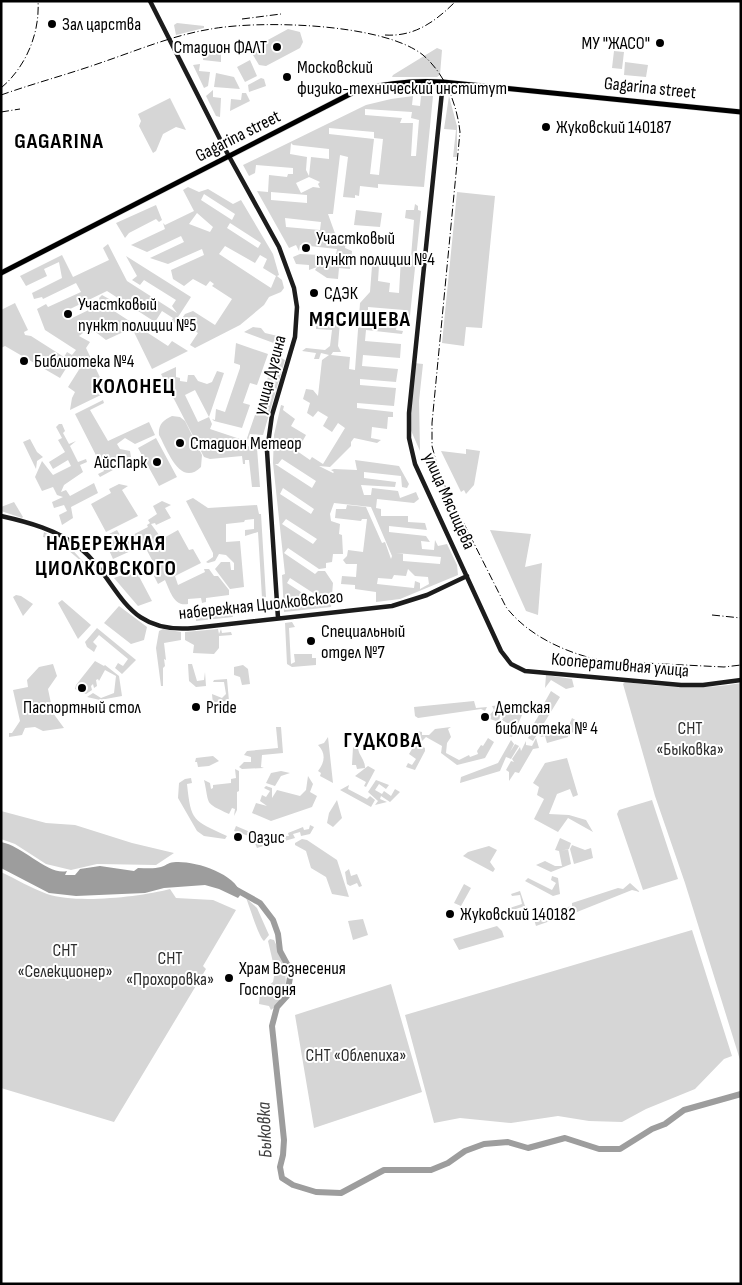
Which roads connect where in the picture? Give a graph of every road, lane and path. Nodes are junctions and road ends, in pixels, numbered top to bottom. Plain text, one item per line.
1 (150, 1) edge
2 (443, 82) junction
3 (741, 112) edge
4 (229, 156) junction
5 (1, 273) edge
6 (1, 516) edge
7 (467, 576) junction
8 (278, 618) junction
9 (503, 654) joint
10 (741, 680) edge

1 - 4 main road, улица Дугина
2 - 3 main road, Gagarina street
2 - 4 main road, Gagarina street
2 - 7 main road, улица Мясищева
4 - 5 main road, Gagarina street
4 - 8 main road, улица Дугина
6 - 8 main road, набережная Циолковского
7 - 8 main road, набережная Циолковского
7 - 9 main road, улица Мясищева
9 - 10 main road, Кооперативная улица

